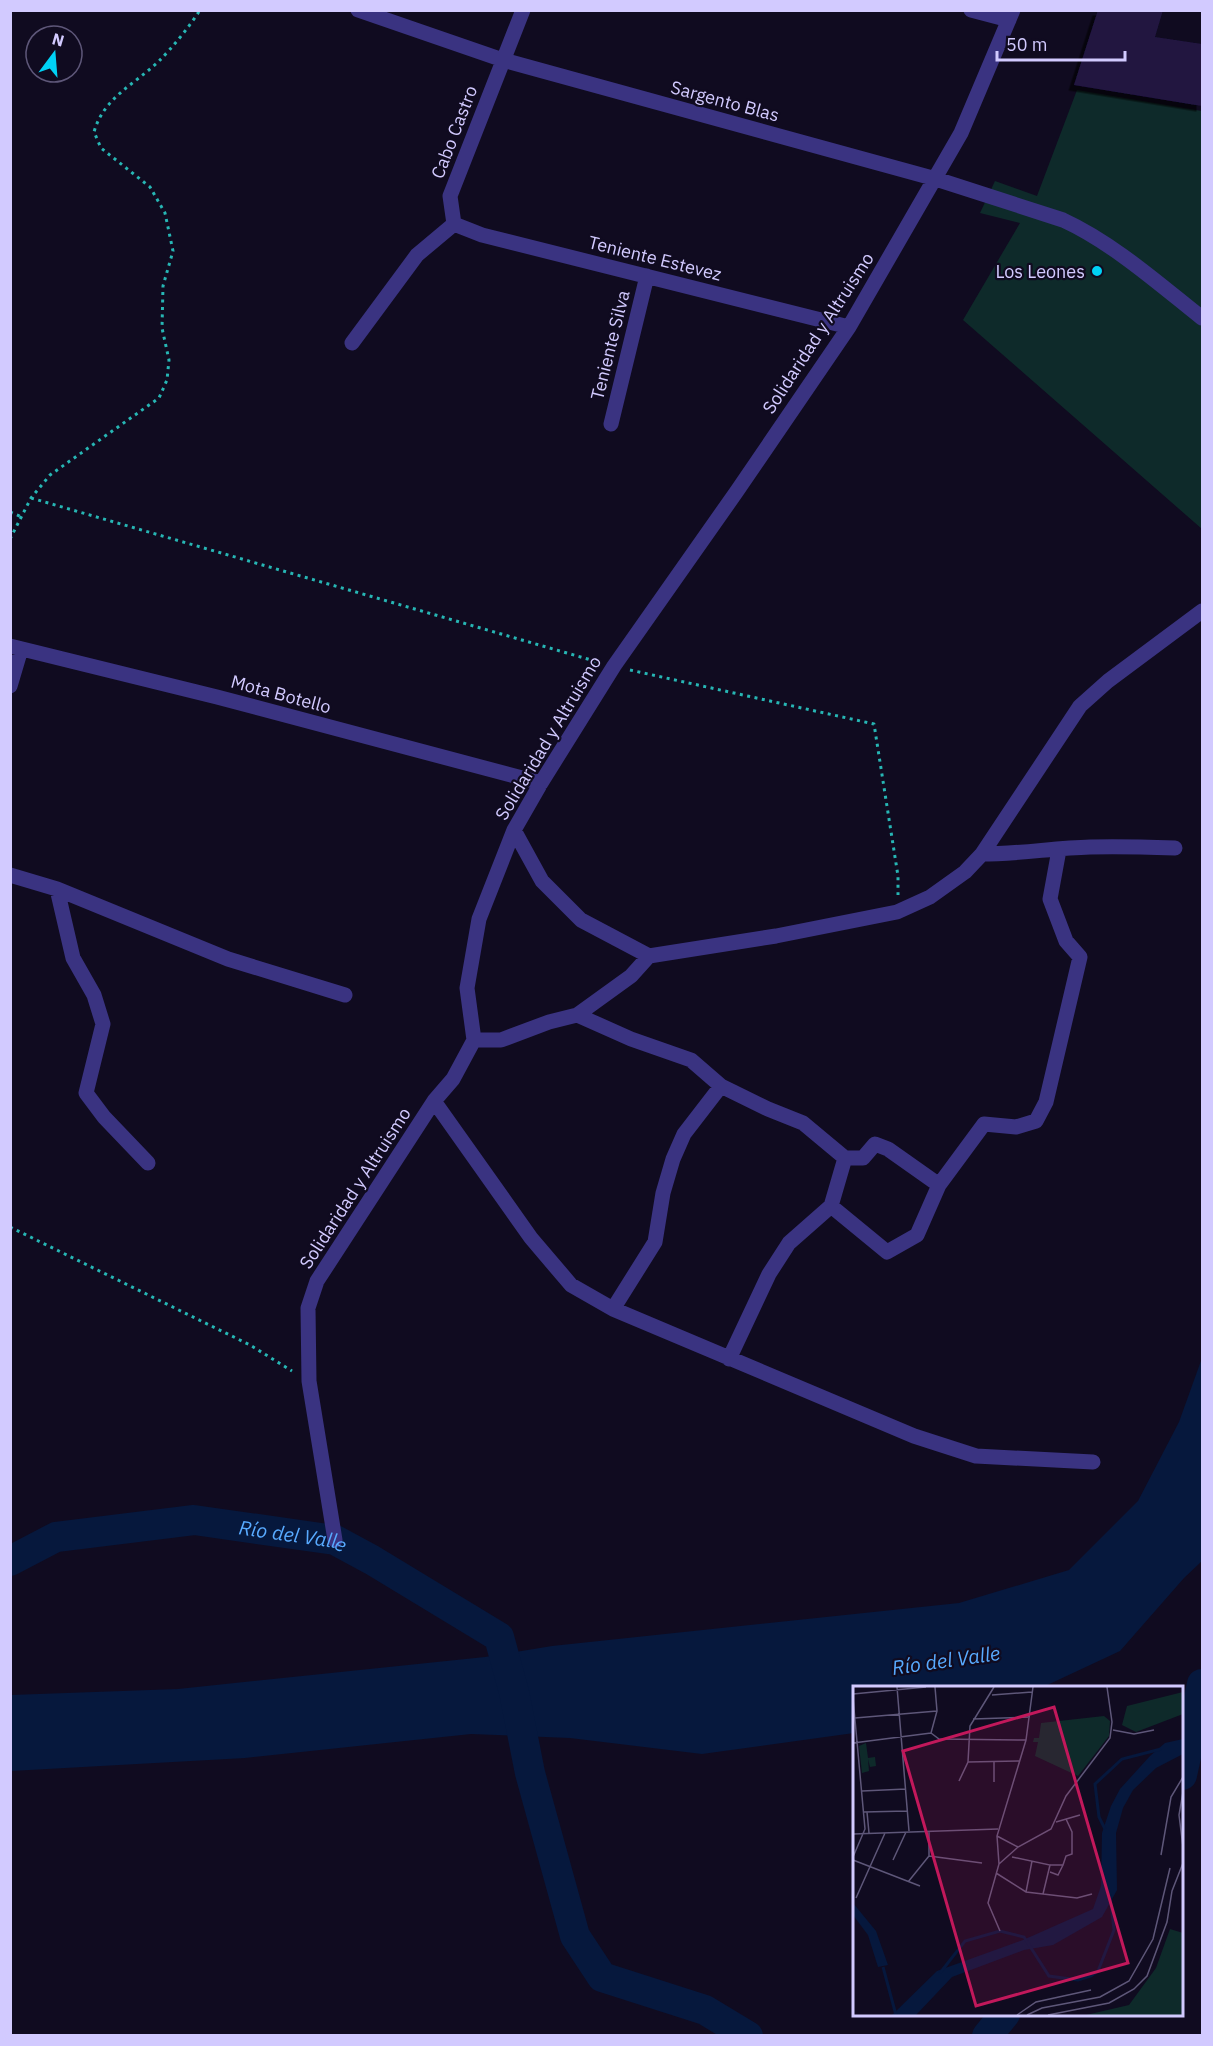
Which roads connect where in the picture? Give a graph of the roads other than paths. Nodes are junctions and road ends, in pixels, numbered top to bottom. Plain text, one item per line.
1 (358, 10) edge
2 (523, 10) edge
3 (971, 10) edge
4 (1011, 15) edge
5 (503, 60) junction
6 (936, 179) junction
7 (454, 224) junction
8 (647, 276) junction
9 (1203, 318) edge
10 (849, 327) junction
11 (352, 343) dead end
12 (611, 424) dead end
13 (1203, 610) edge
14 (16, 648) edge
15 (10, 686) edge
16 (541, 783) junction
17 (514, 830) junction
18 (1175, 848) dead end
19 (1059, 850) junction
20 (982, 854) junction
21 (10, 875) edge
22 (57, 889) junction
23 (649, 956) junction
24 (345, 995) dead end
25 (577, 1015) junction
26 (474, 1040) junction
27 (721, 1086) junction
28 (434, 1101) junction
29 (845, 1158) junction
30 (148, 1164) dead end
31 (939, 1185) junction
32 (831, 1206) junction
33 (613, 1309) junction
34 (729, 1359) junction
35 (1093, 1462) dead end
36 (335, 1539) dead end

1 - 5 street, Sargento Blas
2 - 5 street, Cabo Castro
3 - 4 street
4 - 6 street, Solidaridad y Altruismo
5 - 6 street, Sargento Blas
5 - 7 street, Cabo Castro
6 - 9 street, Sargento Blas
6 - 10 street, Solidaridad y Altruismo
7 - 8 street, Teniente Estevez
7 - 11 street
8 - 10 street, Teniente Estevez
8 - 12 street, Teniente Silva
10 - 16 street, Solidaridad y Altruismo
13 - 20 street
14 - 15 street
14 - 16 street, Mota Botello
16 - 17 street, Solidaridad y Altruismo
17 - 23 street
17 - 26 street, Solidaridad y Altruismo
18 - 19 street
19 - 20 street
19 - 31 street
20 - 23 street
21 - 22 street
22 - 24 street
22 - 30 street
23 - 25 street
25 - 26 street
25 - 27 street
26 - 28 street, Solidaridad y Altruismo
27 - 29 street
27 - 33 street
28 - 33 street
28 - 36 street, Solidaridad y Altruismo
29 - 31 street
29 - 32 street
31 - 32 street
32 - 34 street
33 - 34 street
34 - 35 street

